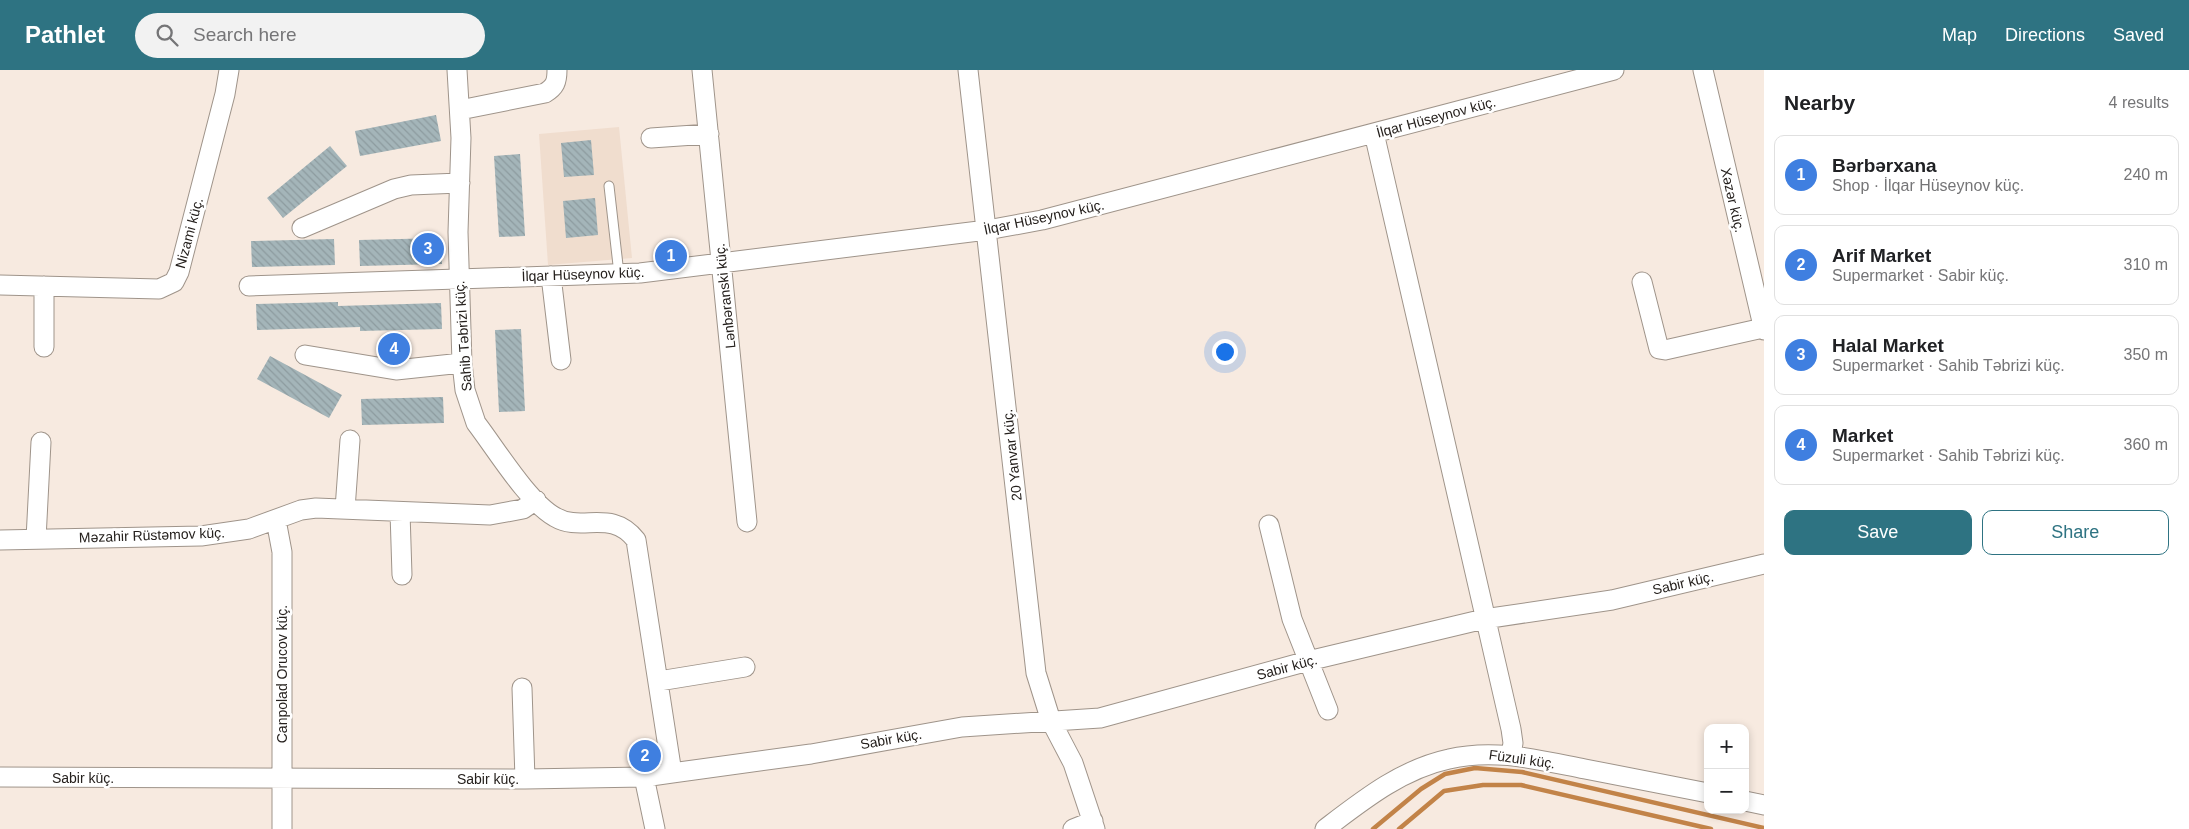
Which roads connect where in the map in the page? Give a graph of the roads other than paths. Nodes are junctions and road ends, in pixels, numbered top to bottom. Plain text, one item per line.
1 (229, 70) edge
2 (457, 70) edge
3 (557, 70) edge
4 (702, 70) edge
5 (968, 70) edge
6 (1614, 70) edge
7 (1703, 70) edge
8 (460, 110) junction
9 (1374, 133) junction
10 (709, 134) junction
11 (651, 138) dead end
12 (460, 183) junction
13 (609, 186) dead end
14 (302, 228) dead end
15 (987, 230) junction
16 (722, 263) junction
17 (619, 274) junction
18 (551, 276) junction
19 (459, 278) junction
20 (1642, 282) dead end
21 (0, 285) edge
22 (44, 286) junction
23 (249, 286) dead end
24 (1764, 329) edge
25 (44, 347) dead end
26 (305, 355) dead end
27 (561, 360) dead end
28 (462, 363) junction
29 (350, 440) dead end
30 (41, 442) dead end
31 (536, 500) junction
32 (345, 509) junction
33 (400, 512) junction
34 (276, 520) junction
35 (748, 522) dead end
36 (1269, 525) dead end
37 (36, 539) junction
38 (0, 540) edge
39 (1764, 564) edge
40 (402, 575) dead end
41 (1484, 619) junction
42 (1308, 661) junction
43 (745, 667) dead end
44 (659, 682) junction
45 (522, 688) dead end
46 (1328, 710) dead end
47 (1051, 722) junction
48 (1511, 755) junction
49 (672, 773) junction
50 (0, 777) edge
51 (644, 777) junction
52 (281, 779) junction
53 (525, 779) junction
54 (1704, 792) edge
55 (1749, 802) edge
56 (1764, 805) edge
57 (1094, 825) edge
58 (282, 829) edge
59 (654, 829) edge
60 (1073, 829) edge
61 (1325, 829) edge

1 - 22 street, Nizami küç.
2 - 8 street, Sahib Təbrizi küç.
3 - 8 street
4 - 10 street, Lənbəranski küç.
5 - 15 street, 20 Yanvar küç.
6 - 9 street, İlqar Hüseynov küç.
7 - 24 street, Xəzər küç.
8 - 12 street, Sahib Təbrizi küç.
9 - 15 street, İlqar Hüseynov küç.
9 - 41 street
10 - 11 street
10 - 16 street, Lənbəranski küç.
12 - 14 street
12 - 19 street, Sahib Təbrizi küç.
13 - 17 lane
15 - 16 street, İlqar Hüseynov küç.
15 - 47 street, 20 Yanvar küç.
16 - 17 street, İlqar Hüseynov küç.
16 - 35 street, Lənbəranski küç.
17 - 18 street, İlqar Hüseynov küç.
18 - 19 street, İlqar Hüseynov küç.
18 - 27 street
19 - 23 street, İlqar Hüseynov küç.
19 - 28 street, Sahib Təbrizi küç.
20 - 24 street
21 - 22 street, Nizami küç.
22 - 25 street
26 - 28 street
28 - 31 street, Sahib Təbrizi küç.
29 - 32 street
30 - 37 street
31 - 33 street, Məzahir Rüstəmov küç.
31 - 44 street, Sahib Təbrizi küç.
32 - 33 street, Məzahir Rüstəmov küç.
32 - 34 street, Məzahir Rüstəmov küç.
33 - 40 street
34 - 37 street, Məzahir Rüstəmov küç.
34 - 52 street, Canpolad Orucov küç.
36 - 42 street
37 - 38 street, Məzahir Rüstəmov küç.
39 - 41 street, Sabir küç.
41 - 42 street, Sabir küç.
41 - 48 street
42 - 46 street
42 - 47 street, Sabir küç.
43 - 44 street
44 - 49 street, Sahib Təbrizi küç.
45 - 53 street
47 - 49 street, Sabir küç.
47 - 57 street, 20 Yanvar küç.
48 - 54 street, Füzuli küç.
48 - 61 street, Füzuli küç.
49 - 51 street, Sabir küç.
50 - 52 street, Sabir küç.
51 - 53 street, Sabir küç.
51 - 59 street
52 - 53 street, Sabir küç.
52 - 58 street, Canpolad Orucov küç.
55 - 56 street
57 - 60 street

